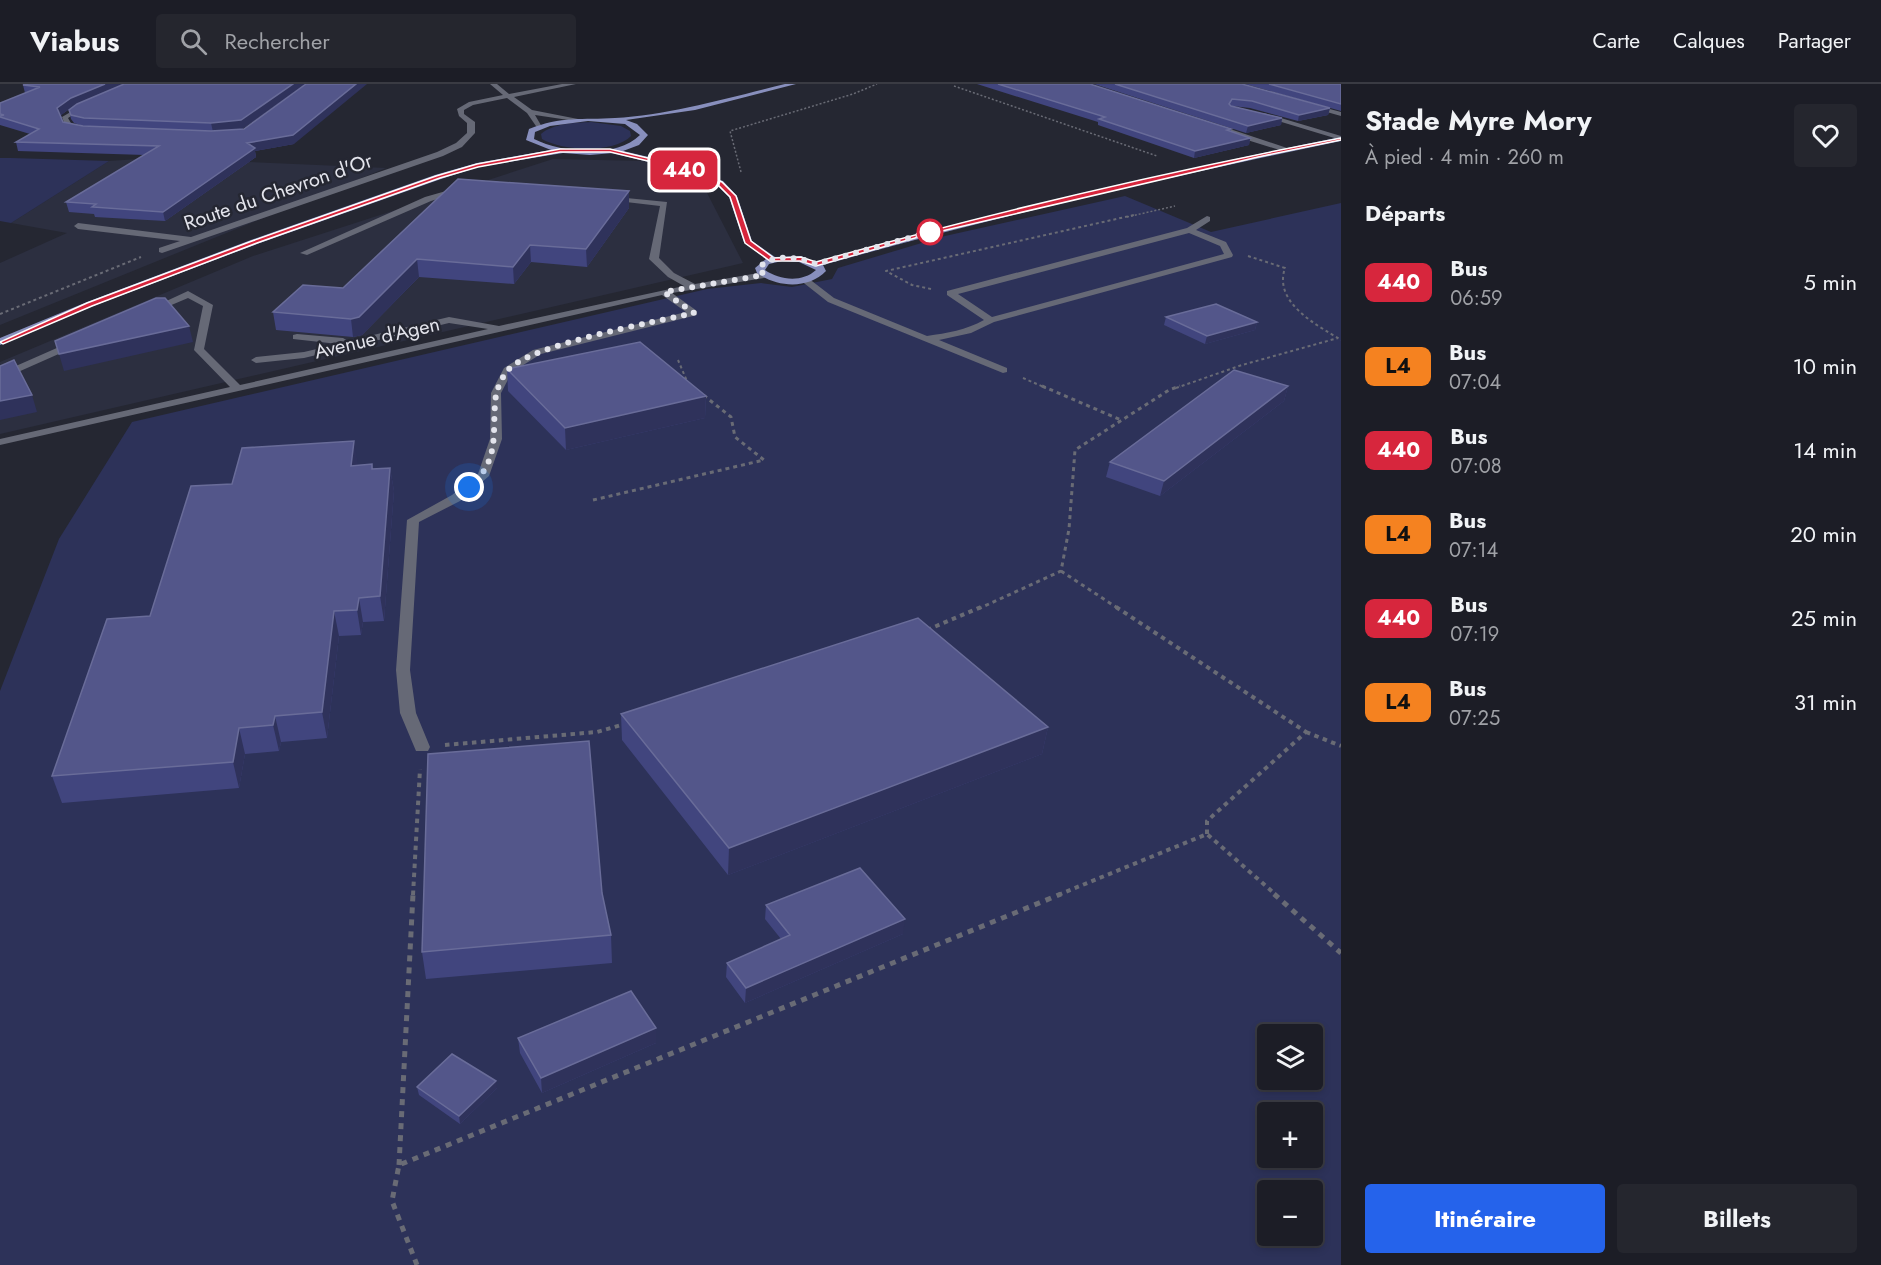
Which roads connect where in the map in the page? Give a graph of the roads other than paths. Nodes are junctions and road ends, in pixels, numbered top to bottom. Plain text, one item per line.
1 (493, 84) edge
2 (573, 84) edge
3 (793, 84) edge
4 (508, 96) junction
5 (97, 100) edge
6 (1308, 105) edge
7 (695, 108) junction
8 (530, 112) junction
9 (1260, 114) edge
10 (1341, 114) edge
11 (575, 119) junction
12 (613, 120) junction
13 (1201, 122) edge
14 (650, 126) junction
15 (538, 127) junction
16 (98, 132) edge
17 (1341, 139) edge
18 (530, 140) junction
19 (636, 143) junction
20 (521, 145) dead end
21 (513, 150) dead end
22 (610, 150) junction
23 (1289, 150) junction
24 (560, 151) junction
25 (477, 165) junction
26 (671, 165) junction
27 (466, 188) edge
28 (594, 197) edge
29 (1207, 219) dead end
30 (78, 226) dead end
31 (1190, 230) junction
32 (191, 239) junction
33 (162, 250) road end
34 (304, 253) dead end
35 (773, 260) junction
36 (816, 264) junction
37 (764, 275) junction
38 (805, 280) junction
39 (692, 286) junction
40 (664, 292) junction
41 (144, 313) edge
42 (992, 320) junction
43 (503, 328) junction
44 (90, 337) edge
45 (297, 337) edge
46 (925, 339) junction
47 (0, 342) edge
48 (352, 342) junction
49 (256, 360) dead end
50 (1003, 370) road end
51 (0, 377) edge
52 (237, 388) junction
53 (0, 442) edge
54 (422, 747) road end

1 - 4 street
2 - 4 street
3 - 7 main road
4 - 8 street
4 - 32 street, Route du Chevron d'Or
5 - 16 street
6 - 10 street
7 - 12 main road
7 - 14 main road
8 - 11 street
8 - 15 street
9 - 17 street
11 - 12 main road
11 - 15 main road
12 - 14 main road
13 - 23 street
14 - 19 main road
15 - 18 main road
17 - 23 main road
18 - 20 main road
18 - 24 main road
19 - 22 main road
19 - 26 main road
21 - 25 main road
22 - 24 main road
22 - 26 main road
23 - 36 main road
24 - 25 main road
25 - 47 main road
26 - 35 main road
27 - 34 street
28 - 39 street
29 - 31 street
30 - 32 street
31 - 42 street
31 - 42 street
32 - 33 street, Route du Chevron d'Or
35 - 36 main road
35 - 37 main road
36 - 38 main road
37 - 38 main road
37 - 39 street, Avenue d'Agen
38 - 46 street
39 - 40 street, Avenue d'Agen
40 - 43 street, Avenue d'Agen
40 - 54 street
41 - 52 street
42 - 46 street
43 - 48 street
43 - 52 street, Avenue d'Agen
44 - 51 street
45 - 48 street
46 - 50 street
48 - 49 street
52 - 53 street, Avenue d'Agen

